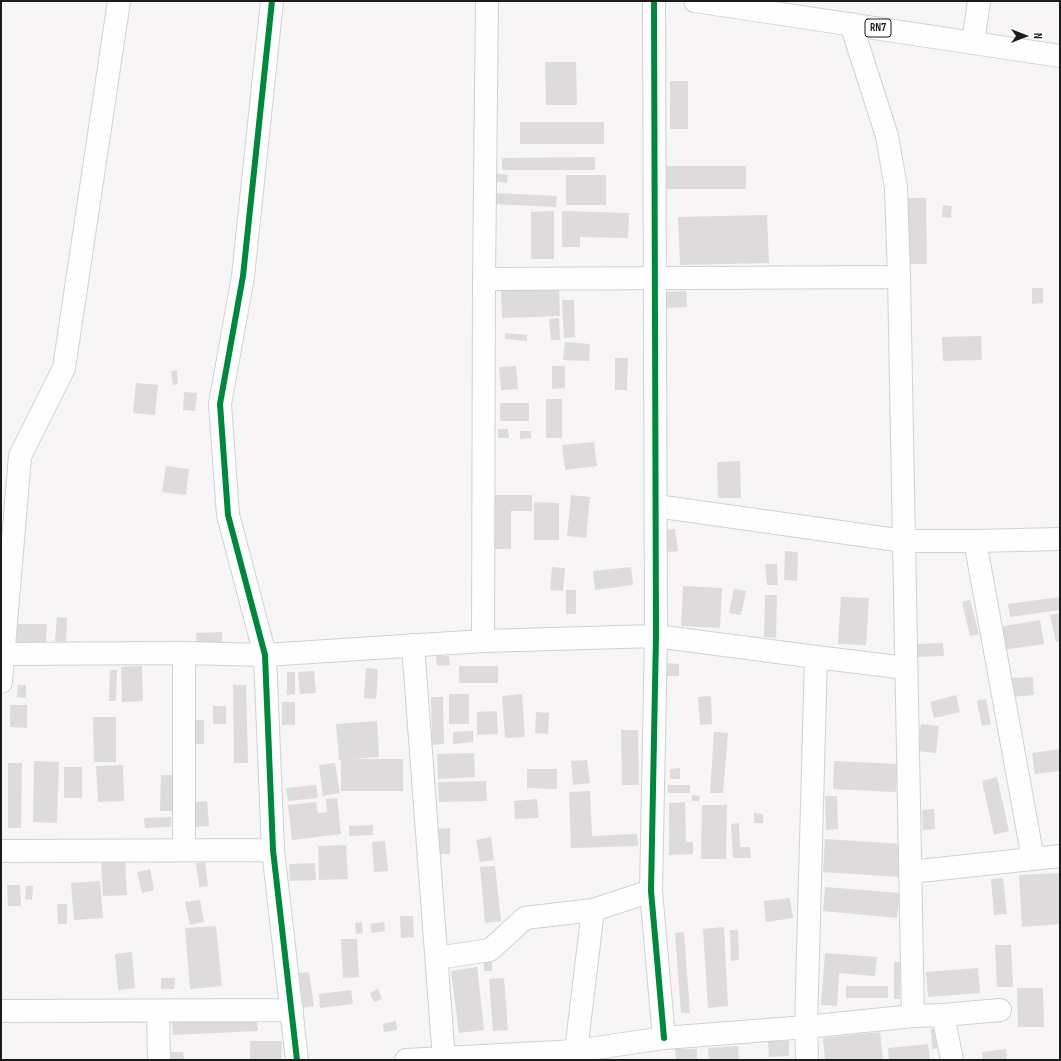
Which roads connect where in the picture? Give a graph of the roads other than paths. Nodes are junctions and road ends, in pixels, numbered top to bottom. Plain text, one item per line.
1 (119, 1) edge
2 (272, 1) edge
3 (487, 1) edge
4 (654, 1) edge
5 (696, 1) edge
6 (979, 1) edge
7 (851, 24) junction
8 (973, 43) junction
9 (1060, 56) edge
10 (899, 277) junction
11 (655, 278) junction
12 (484, 279) junction
13 (656, 506) junction
14 (1060, 539) edge
15 (904, 541) junction
16 (975, 541) junction
17 (656, 636) junction
18 (483, 641) junction
19 (413, 645) junction
20 (184, 653) junction
21 (3, 654) junction
22 (265, 655) junction
23 (816, 657) junction
24 (906, 668) junction
25 (1, 682) edge
26 (184, 849) junction
27 (272, 850) junction
28 (1, 851) edge
29 (1060, 856) edge
30 (1033, 859) junction
31 (910, 872) junction
32 (650, 891) junction
33 (593, 910) junction
34 (437, 958) junction
35 (292, 1010) junction
36 (1000, 1010) dead end
37 (1, 1011) edge
38 (158, 1011) junction
39 (943, 1015) junction
40 (913, 1016) junction
41 (806, 1027) junction
42 (664, 1038) junction
43 (577, 1055) edge
44 (444, 1059) edge
45 (159, 1060) edge
46 (298, 1060) edge
47 (406, 1060) edge
48 (807, 1060) edge
49 (952, 1060) edge

1 - 21 main road
2 - 22 main road
3 - 12 main road
4 - 11 main road
5 - 7 main road, RN7
6 - 8 main road
7 - 8 main road, RN7
7 - 10 main road
8 - 9 main road, RN7
10 - 11 main road
10 - 15 main road
11 - 12 main road
11 - 13 main road
12 - 18 main road
13 - 15 main road
13 - 17 main road
14 - 16 main road
15 - 16 main road
15 - 24 main road
16 - 30 main road
17 - 18 main road
17 - 23 main road
17 - 32 main road
18 - 19 main road
19 - 22 main road
19 - 34 main road
20 - 21 main road
20 - 22 main road
20 - 26 main road
21 - 25 main road
22 - 27 main road
23 - 24 main road
23 - 41 main road
24 - 31 main road
26 - 27 main road
26 - 28 main road
27 - 35 main road
29 - 30 main road
30 - 31 main road
31 - 40 main road
32 - 33 main road
32 - 42 main road
33 - 34 main road
33 - 43 main road
34 - 44 main road
35 - 38 main road
35 - 46 main road
36 - 39 main road
37 - 38 main road
38 - 45 main road
39 - 40 main road
39 - 49 main road
40 - 41 main road
41 - 42 main road
41 - 48 main road
42 - 43 main road
43 - 44 main road
44 - 47 main road

